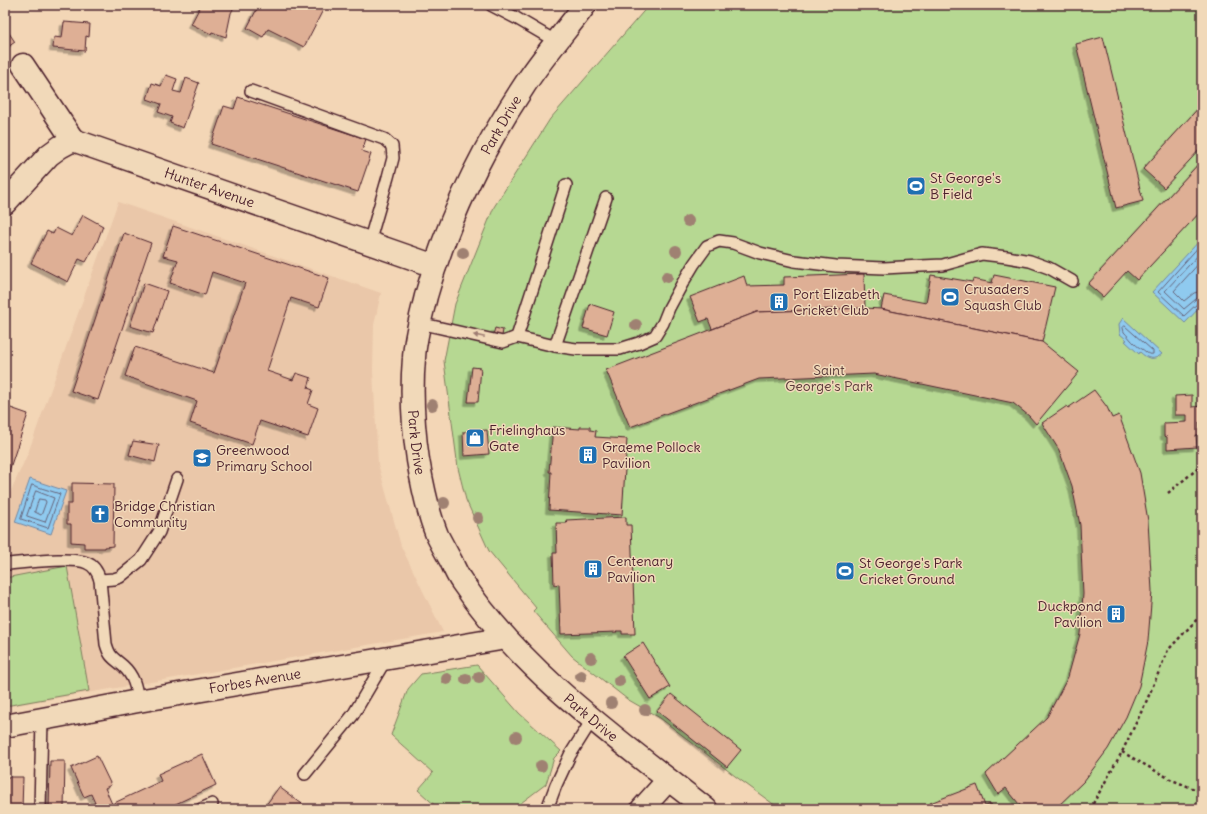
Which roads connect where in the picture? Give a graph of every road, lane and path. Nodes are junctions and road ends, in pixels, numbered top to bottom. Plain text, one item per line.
1 (491, 5) edge
2 (585, 5) edge
3 (557, 42) junction
4 (24, 65) dead end
5 (251, 91) dead end
6 (74, 140) junction
7 (566, 185) dead end
8 (606, 198) dead end
9 (5, 203) edge
10 (369, 243) junction
11 (435, 266) junction
12 (1072, 281) dead end
13 (419, 323) junction
14 (517, 338) junction
15 (555, 346) junction
16 (1202, 465) edge
17 (177, 479) dead end
18 (1168, 493) dead end
19 (5, 564) edge
20 (100, 580) junction
21 (1202, 614) edge
22 (506, 638) junction
23 (386, 659) junction
24 (138, 701) junction
25 (42, 719) junction
26 (592, 720) junction
27 (5, 726) edge
28 (1122, 752) junction
29 (305, 774) dead end
30 (668, 780) junction
31 (1202, 792) edge
32 (212, 804) dead end
33 (40, 809) edge
34 (201, 809) edge
35 (547, 809) edge
36 (642, 809) edge
37 (706, 809) edge
38 (1090, 809) edge

1 - 3 lane
2 - 3 street, Park Drive
3 - 11 street, Park Drive
4 - 6 street
5 - 10 lane
6 - 9 street
6 - 10 street, Hunter Avenue
7 - 14 lane
8 - 15 lane
10 - 11 street, Hunter Avenue
11 - 13 street, Park Drive
12 - 15 lane
14 -> 13 lane
13 - 22 street, Park Drive
14 - 15 lane
16 - 18 path
17 - 20 lane
19 - 20 lane
20 - 24 lane
21 - 28 path
22 - 23 street, Forbes Avenue
22 - 26 street, Park Drive
23 - 24 street, Forbes Avenue
23 - 29 lane
24 - 25 street, Forbes Avenue
25 - 27 street, Forbes Avenue
25 - 33 lane
26 - 30 street, Park Drive
26 - 35 lane
28 - 31 path
28 - 38 path
30 - 36 street
30 - 37 street, Park Drive
32 - 34 lane

